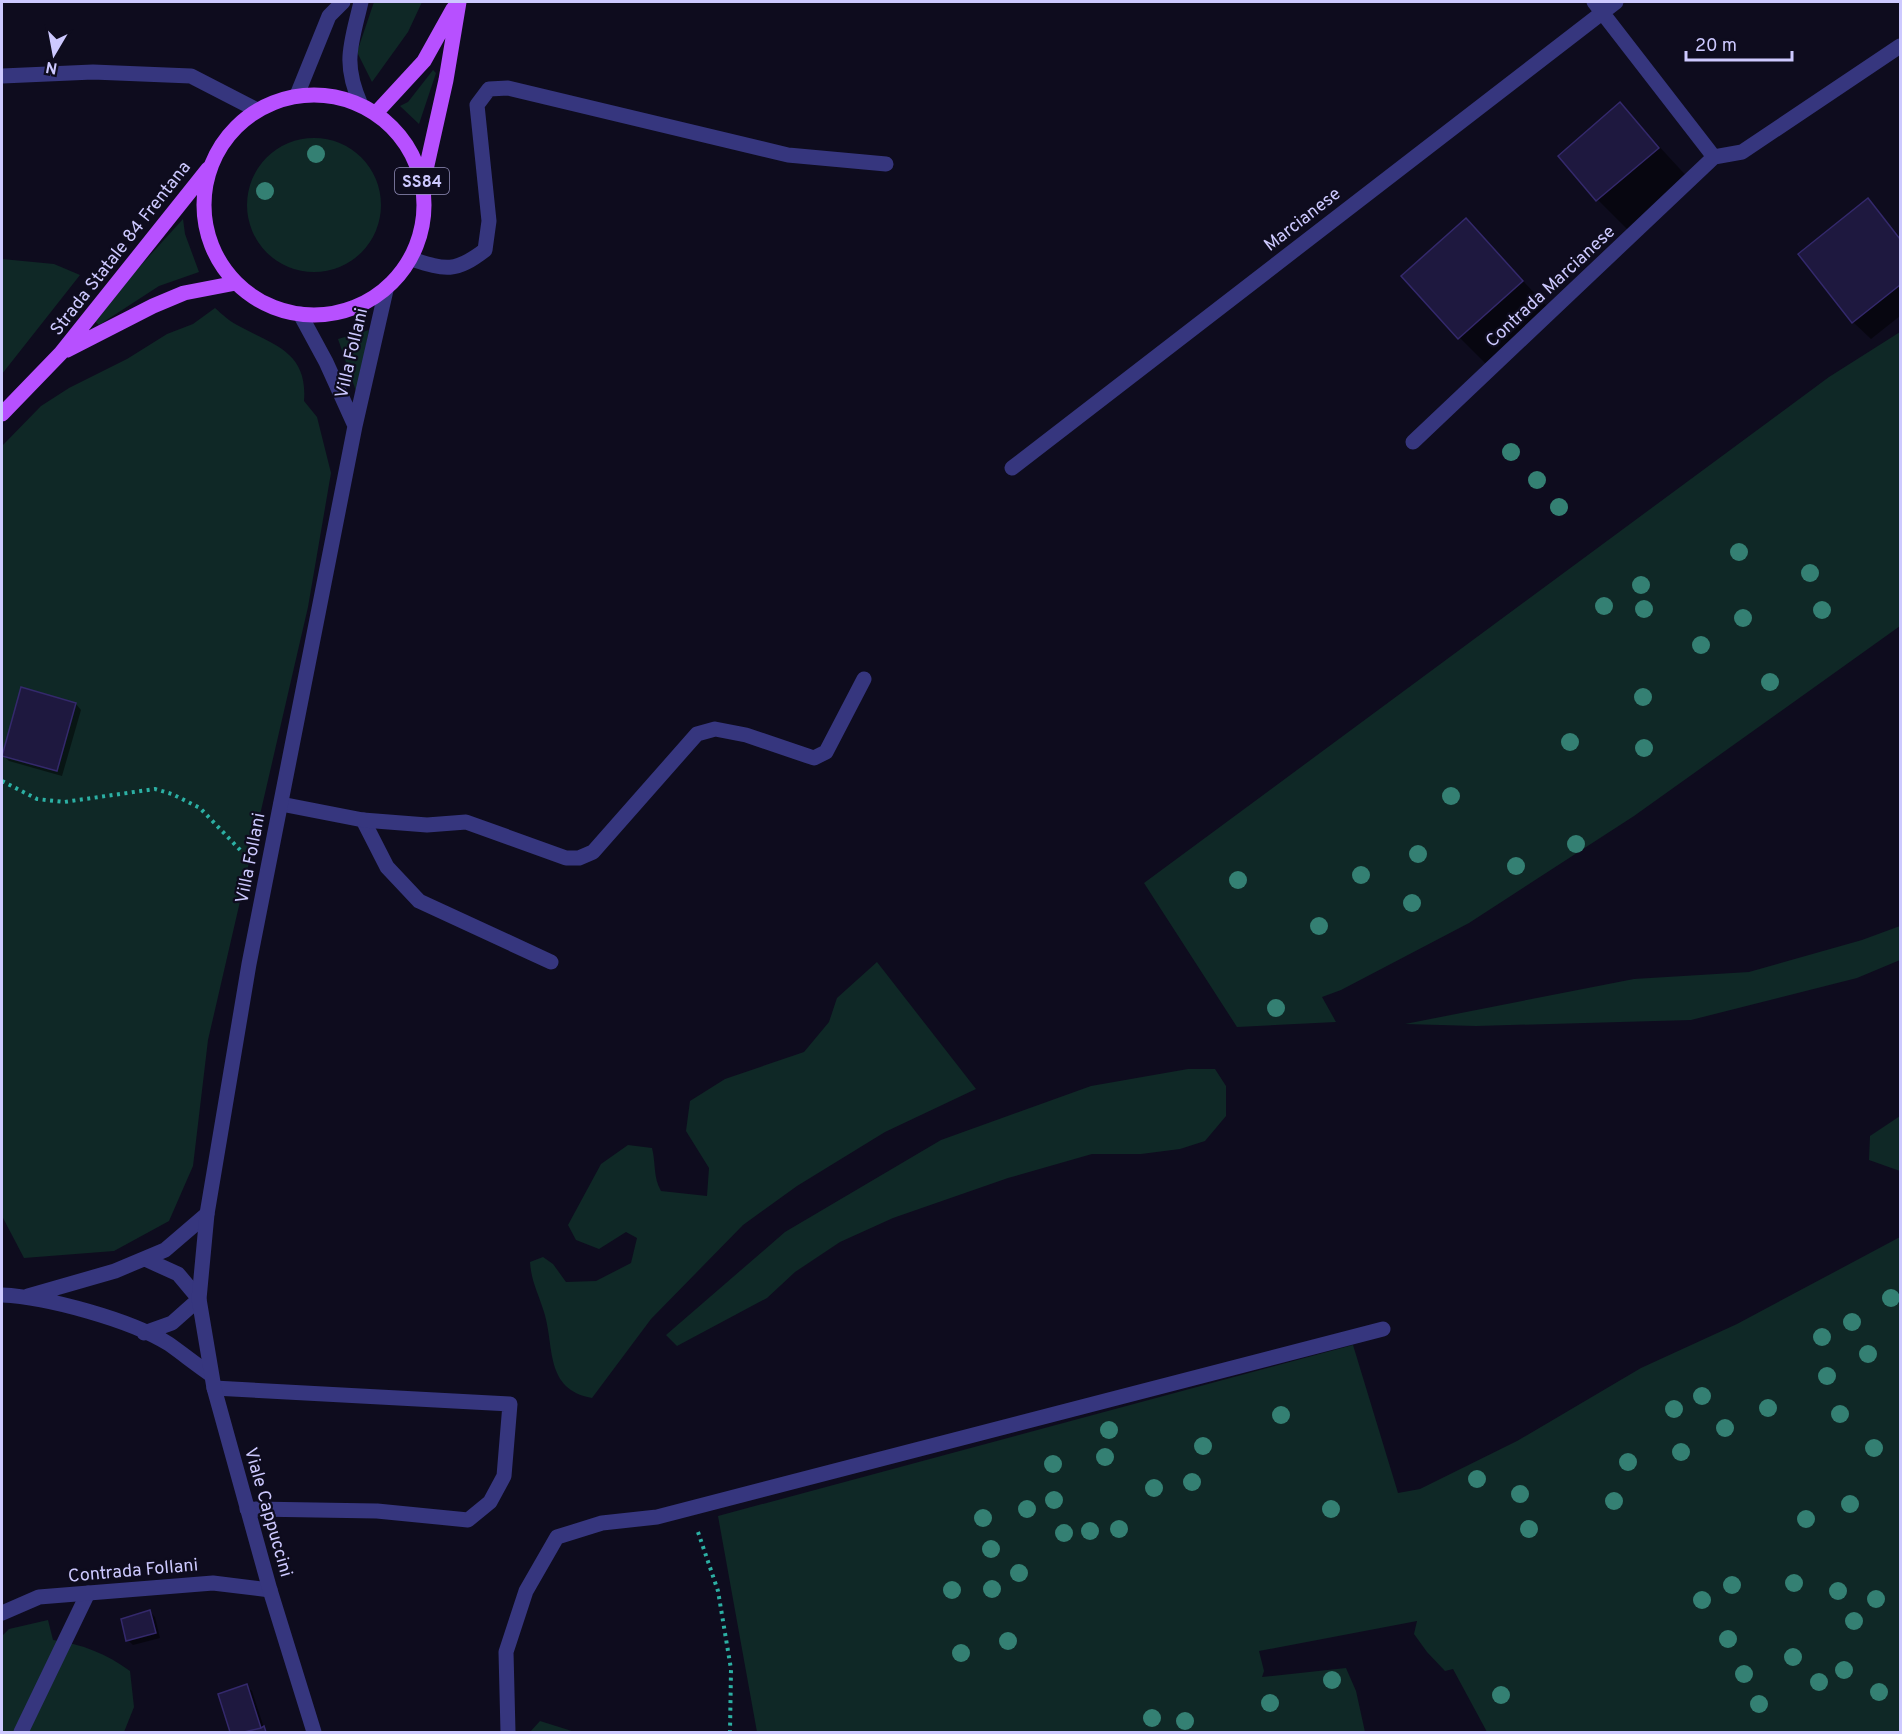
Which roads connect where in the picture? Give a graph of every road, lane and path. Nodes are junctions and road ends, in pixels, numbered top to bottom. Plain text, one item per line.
1 (343, 2) edge
2 (361, 2) edge
3 (458, 2) edge
4 (1616, 2) edge
5 (1599, 7) edge
6 (1900, 46) edge
7 (2, 76) edge
8 (297, 95) junction
9 (361, 105) junction
10 (257, 110) junction
11 (376, 113) junction
12 (1714, 157) junction
13 (886, 164) dead end
14 (209, 167) junction
15 (423, 183) junction
16 (411, 259) junction
17 (236, 283) junction
18 (386, 290) junction
19 (300, 314) junction
20 (61, 353) junction
21 (2, 414) edge
22 (355, 426) junction
23 (1413, 442) dead end
24 (1012, 468) dead end
25 (864, 679) dead end
26 (2, 781) edge
27 (281, 804) junction
28 (363, 820) junction
29 (269, 867) junction
30 (551, 962) dead end
31 (207, 1214) junction
32 (145, 1258) junction
33 (2, 1295) edge
34 (28, 1296) junction
35 (199, 1299) junction
36 (1383, 1329) dead end
37 (144, 1333) junction
38 (212, 1381) junction
39 (248, 1509) junction
40 (690, 1509) junction
41 (270, 1590) junction
42 (88, 1593) junction
43 (2, 1613) edge
44 (21, 1732) edge
45 (314, 1732) edge
46 (508, 1732) edge
47 (730, 1732) edge

1 - 8 street
2 - 9 street
3 - 11 main road, SS84
3 - 15 main road, SS84
4 - 5 street, Marcianese
5 - 12 street
5 - 24 street, Marcianese
6 - 12 street
7 - 10 street
8 - 9 main road, SS84
8 - 10 main road, SS84
9 - 11 main road, SS84
10 - 14 main road, SS84
11 - 15 main road, SS84
12 - 23 street, Contrada Marcianese
13 - 16 street
14 - 17 main road, SS84
14 - 20 main road, Strada Statale 84 Frentana / SS84
15 - 16 main road, SS84
16 - 18 main road, SS84
17 - 19 main road, SS84
17 - 20 main road, Strada Statale 84 Frentana / SS84
18 - 19 main road, SS84
18 - 22 street, Villa Follani
19 - 22 street, Villa Follani
20 - 21 main road, Strada Statale 84 Frentana / SS84
22 - 27 street, Villa Follani
25 - 28 street
26 - 29 path
27 - 28 street
27 - 29 street, Villa Follani
28 - 30 street
29 - 31 street, Villa Follani
31 - 32 street
31 - 35 street, Villa Follani
32 - 34 street
32 - 35 street
33 - 34 street
34 - 37 street
35 - 37 street
35 - 38 street, Viale Cappuccini
36 - 40 street
37 - 38 street
38 - 39 street, Viale Cappuccini
38 - 39 street
39 - 41 street, Viale Cappuccini
40 - 46 street
40 - 47 path
41 - 42 street, Contrada Follani
41 - 45 street, Viale Cappuccini
42 - 43 street, Contrada Follani
42 - 44 street

